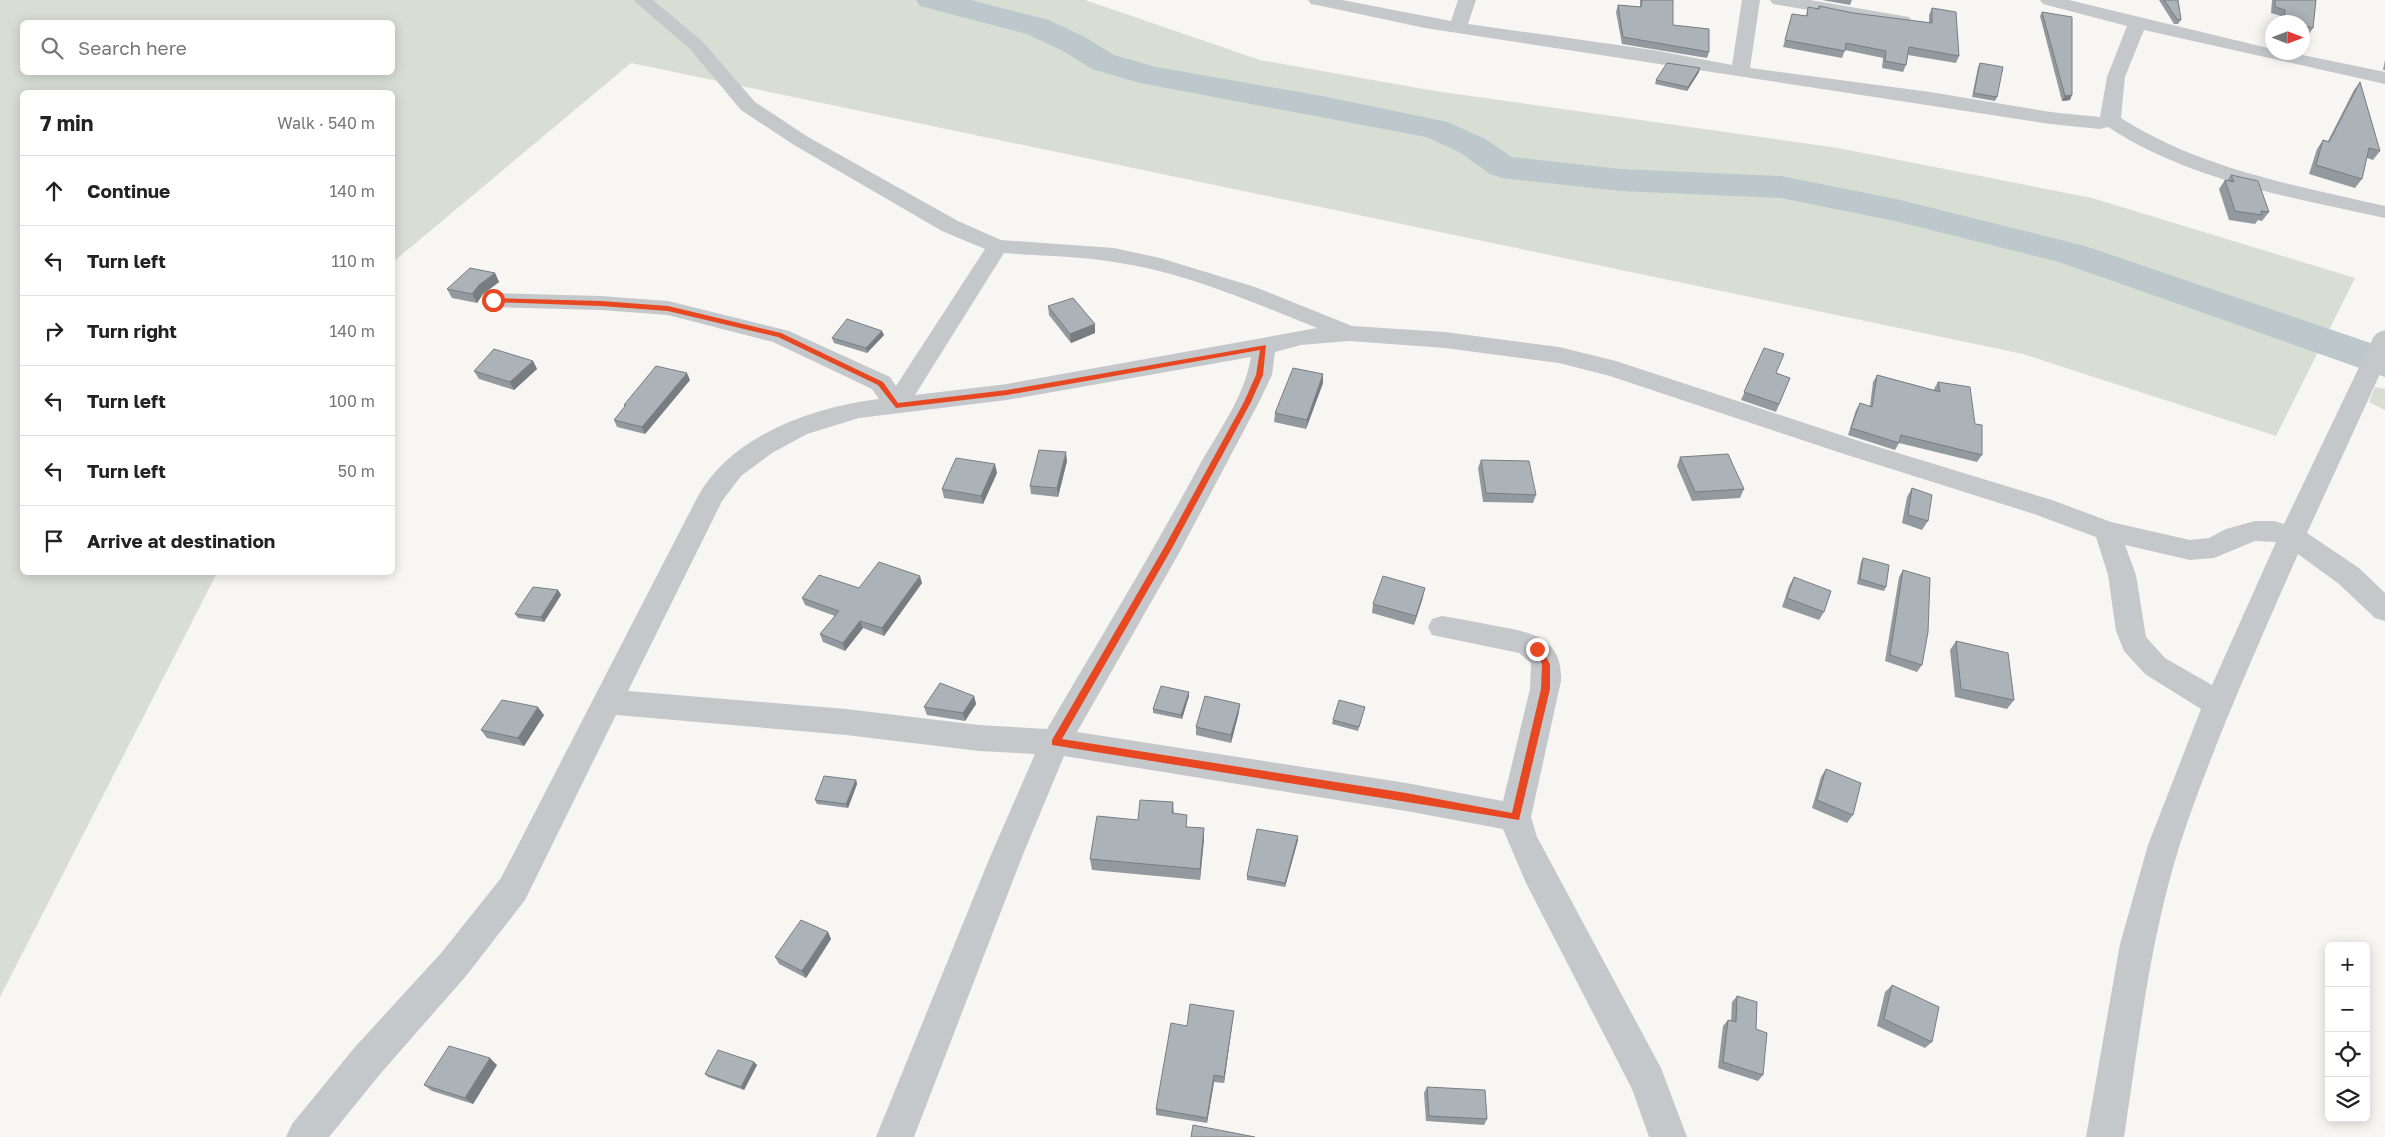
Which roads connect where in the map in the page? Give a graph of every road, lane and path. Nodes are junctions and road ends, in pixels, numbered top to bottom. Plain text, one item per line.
1 (642, 0) edge
2 (1317, 0) edge
3 (1467, 0) edge
4 (1751, 0) edge
5 (1779, 0) edge
6 (2049, 0) edge
7 (1905, 22) edge
8 (2137, 24) junction
9 (1458, 28) junction
10 (1740, 72) junction
11 (2385, 78) edge
12 (2111, 120) junction
13 (2385, 212) edge
14 (997, 246) junction
15 (493, 300) dead end
16 (1349, 333) junction
17 (2385, 338) edge
18 (1264, 347) junction
19 (896, 405) junction
20 (2107, 531) junction
21 (2292, 536) junction
22 (2349, 576) junction
23 (2385, 586) edge
24 (2385, 610) edge
25 (1442, 627) dead end
26 (607, 702) junction
27 (2218, 704) junction
28 (1055, 742) junction
29 (1515, 817) junction
30 (305, 1137) edge
31 (896, 1137) edge
32 (1668, 1137) edge
33 (2105, 1137) edge

1 - 14 street
2 - 9 street
3 - 9 street
4 - 10 street
5 - 7 street
6 - 8 street
8 - 11 street
8 - 12 street
9 - 10 street
10 - 12 street
12 - 13 street
14 - 16 street
14 - 19 street
15 - 19 street
16 - 18 street
16 - 20 street
17 - 21 street
18 - 19 street
18 - 28 street
19 - 26 street
20 - 21 street
20 - 27 street
21 - 22 street
21 - 27 street
22 - 23 street
22 - 24 street
25 - 29 street
26 - 28 street
26 - 30 street
27 - 33 street
28 - 29 street
28 - 31 street
29 - 32 street

